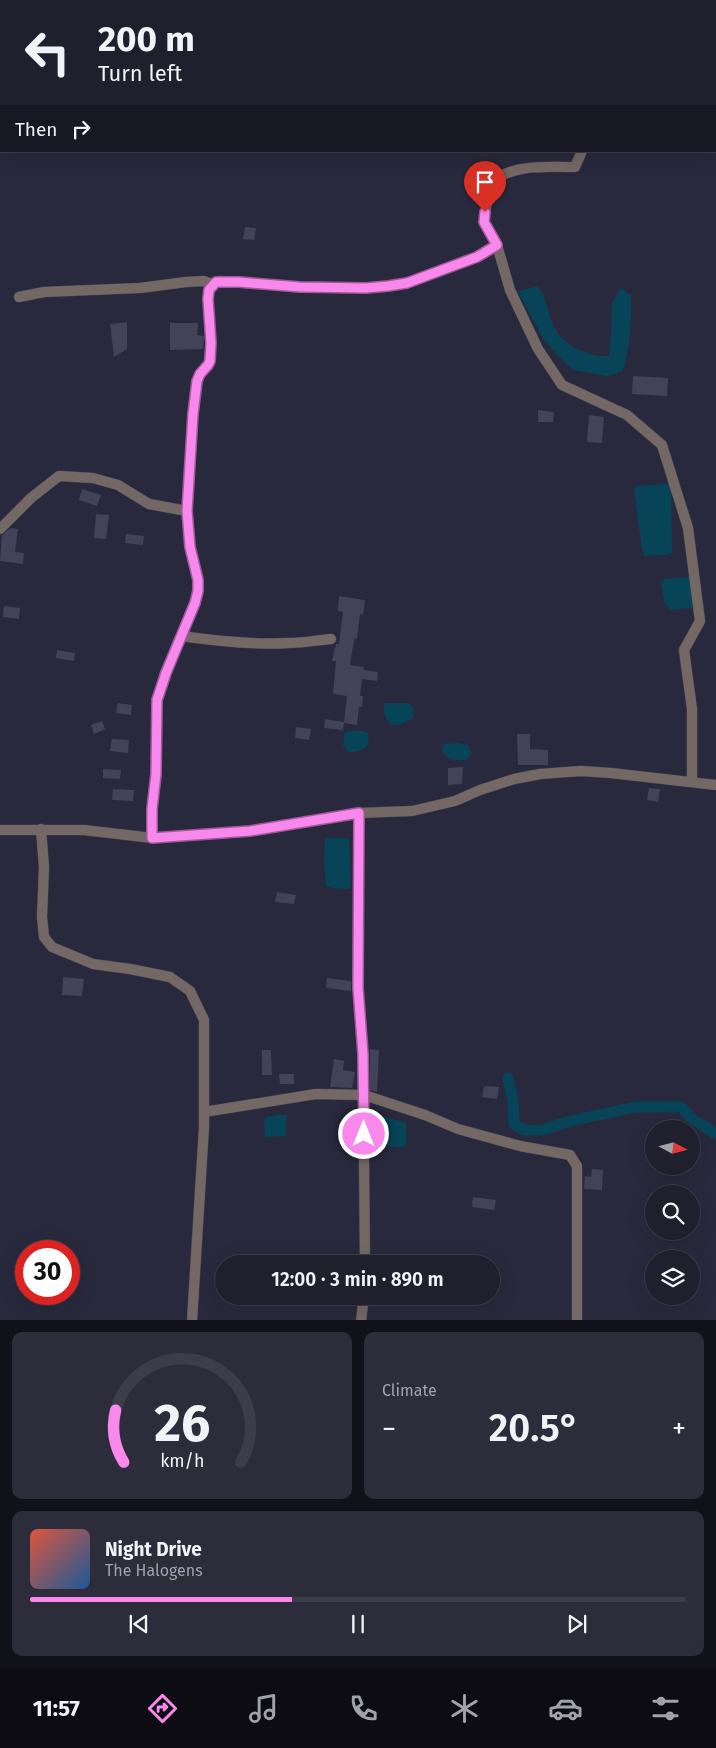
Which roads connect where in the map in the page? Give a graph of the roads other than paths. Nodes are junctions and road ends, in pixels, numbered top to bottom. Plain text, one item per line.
1 (582, 152) edge
2 (497, 245) junction
3 (214, 284) junction
4 (19, 297) dead end
5 (187, 511) junction
6 (0, 529) edge
7 (181, 636) junction
8 (331, 639) dead end
9 (692, 781) junction
10 (716, 785) edge
11 (359, 813) junction
12 (41, 829) junction
13 (0, 830) edge
14 (152, 838) junction
15 (364, 1095) junction
16 (204, 1112) junction
17 (365, 1255) edge
18 (363, 1305) edge
19 (192, 1320) edge
20 (362, 1320) edge
21 (577, 1320) edge

1 - 2 street
2 - 3 street
2 - 9 street
3 - 4 street
3 - 5 street
5 - 6 street
5 - 7 street
7 - 8 street
7 - 14 street
9 - 10 street
9 - 11 street
11 - 14 street
11 - 15 street
12 - 13 street
12 - 14 street
12 - 16 street
15 - 16 street
15 - 17 street
15 - 21 street
16 - 19 street
18 - 20 street

